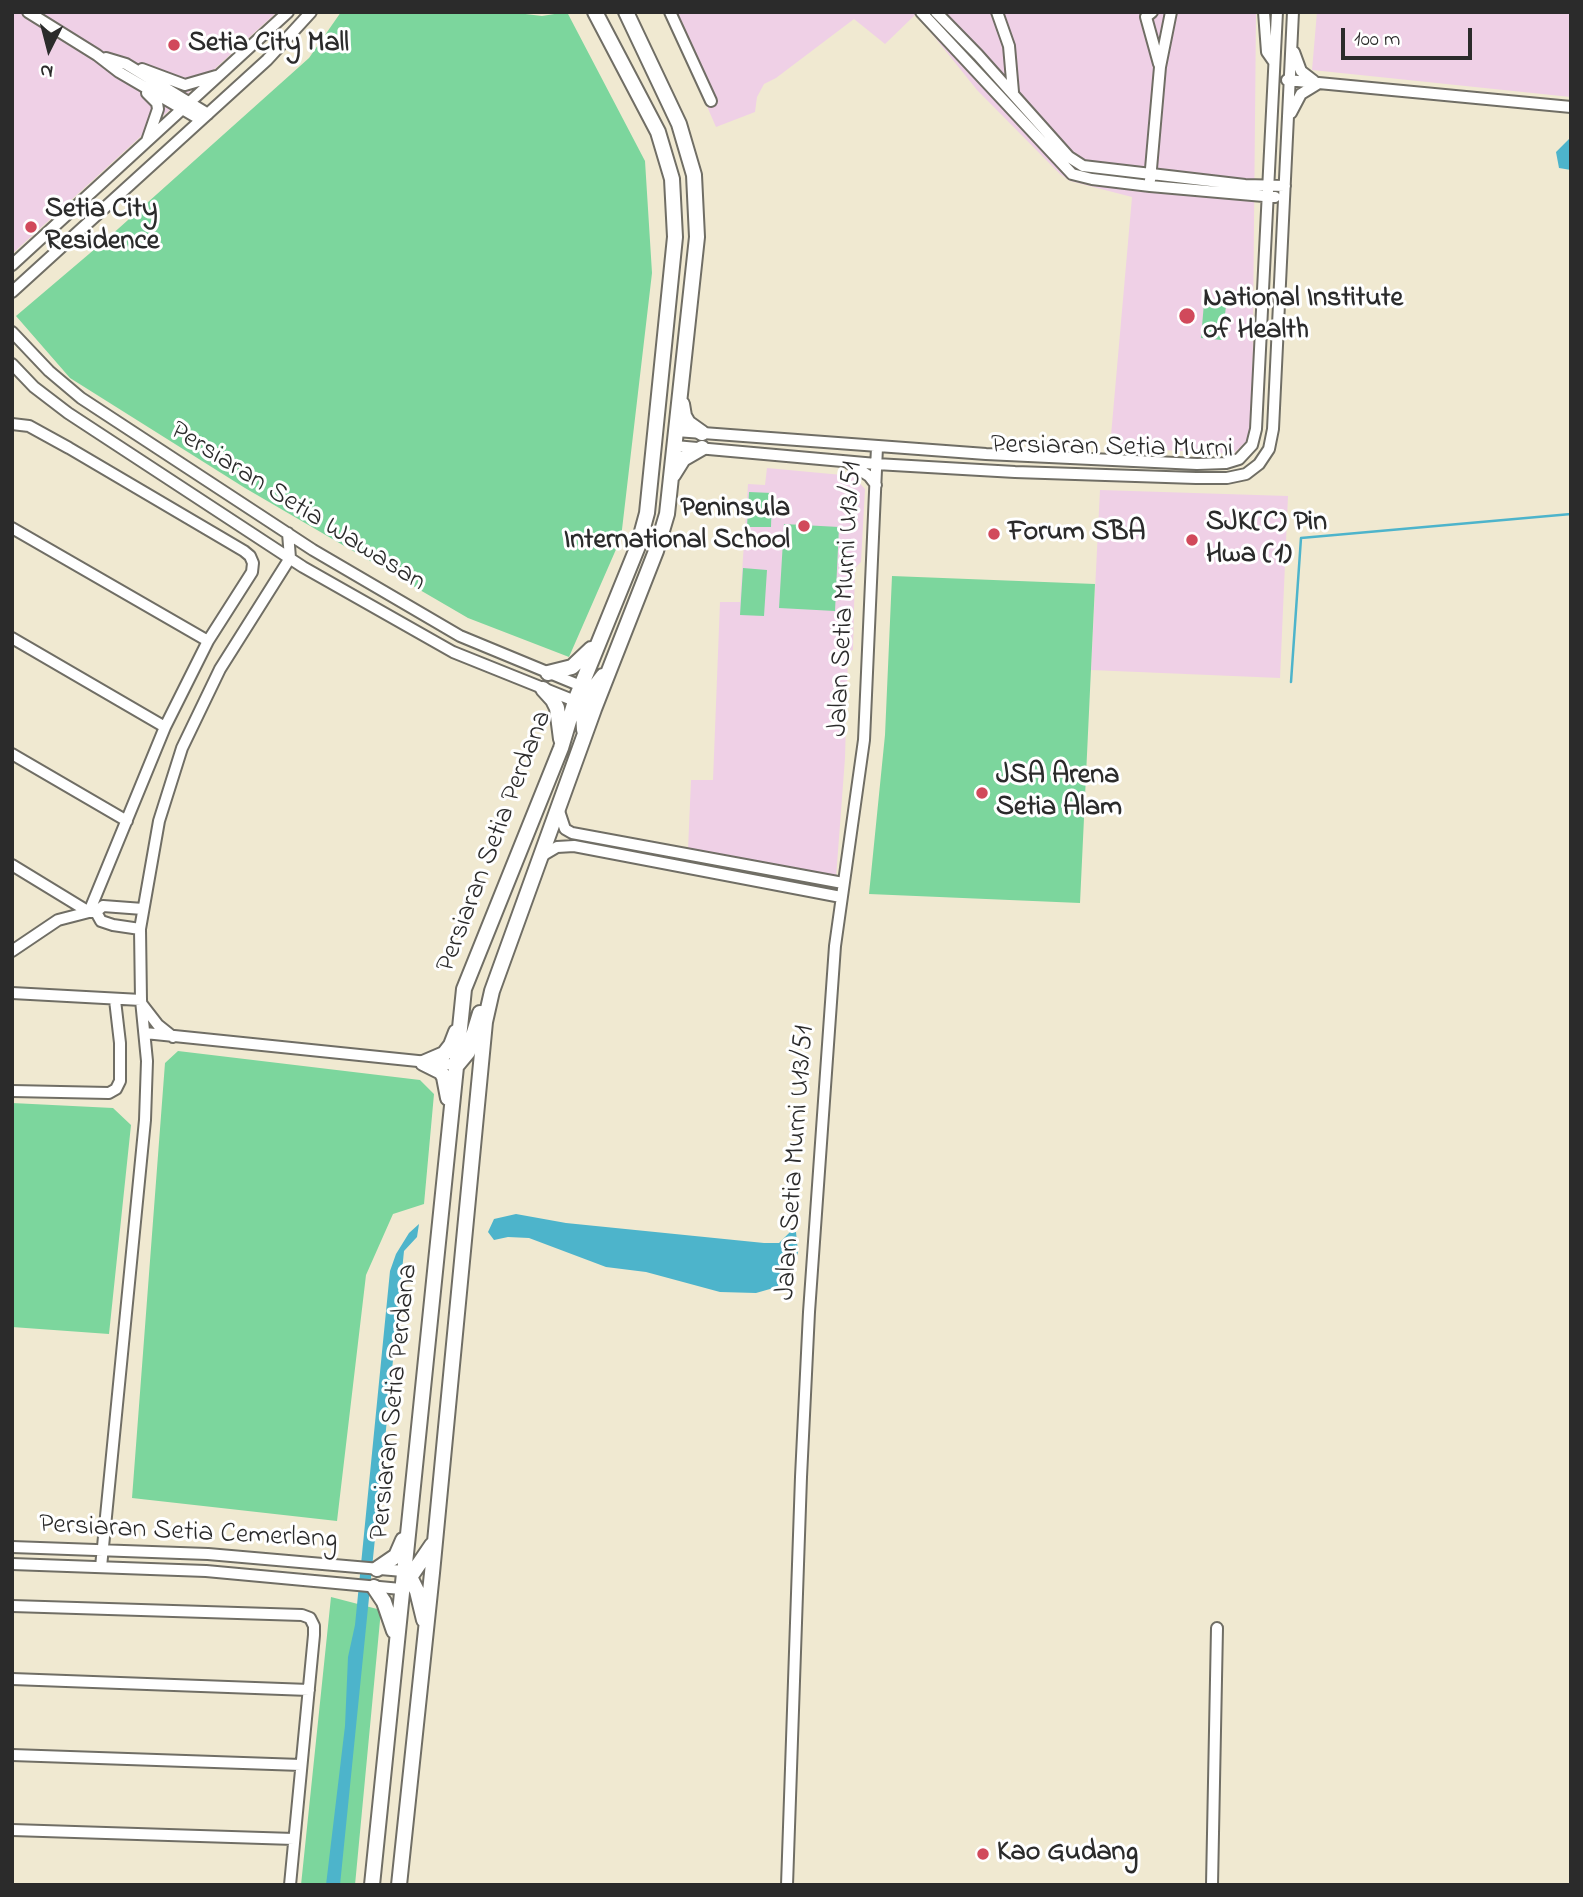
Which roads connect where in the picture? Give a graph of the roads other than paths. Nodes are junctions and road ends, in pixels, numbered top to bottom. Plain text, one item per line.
1 (28, 12) edge
2 (288, 12) edge
3 (311, 12) edge
4 (595, 12) edge
5 (626, 12) edge
6 (670, 12) edge
7 (921, 12) edge
8 (936, 12) edge
9 (997, 12) edge
10 (1171, 12) edge
11 (1264, 12) edge
12 (1276, 12) edge
13 (1293, 12) edge
14 (1149, 15) edge
15 (1292, 39) junction
16 (1012, 60) junction
17 (984, 62) junction
18 (1274, 62) junction
19 (1160, 67) junction
20 (124, 69) junction
21 (220, 74) junction
22 (1273, 79) junction
23 (1290, 80) junction
24 (1319, 83) junction
25 (1013, 94) junction
26 (711, 101) dead end
27 (185, 106) junction
28 (1571, 107) edge
29 (204, 117) junction
30 (1288, 121) junction
31 (146, 142) junction
32 (1270, 158) junction
33 (1150, 180) junction
34 (1244, 190) junction
35 (1268, 191) junction
36 (1285, 192) junction
37 (1267, 218) junction
38 (12, 265) edge
39 (12, 292) edge
40 (12, 332) edge
41 (12, 364) edge
42 (680, 385) junction
43 (659, 406) junction
44 (13, 424) edge
45 (672, 438) junction
46 (702, 441) junction
47 (877, 447) junction
48 (845, 461) junction
49 (876, 464) junction
50 (903, 465) junction
51 (652, 469) junction
52 (671, 481) junction
53 (876, 485) junction
54 (12, 528) edge
55 (288, 533) junction
56 (317, 552) junction
57 (290, 558) junction
58 (602, 631) junction
59 (12, 638) edge
60 (208, 641) junction
61 (612, 664) junction
62 (548, 673) junction
63 (542, 689) junction
64 (581, 695) junction
65 (165, 727) junction
66 (584, 737) junction
67 (561, 748) junction
68 (12, 754) edge
69 (558, 808) junction
70 (127, 821) junction
71 (540, 858) junction
72 (12, 865) edge
73 (844, 883) junction
74 (841, 897) junction
75 (144, 909) junction
76 (92, 912) junction
77 (140, 929) junction
78 (12, 951) edge
79 (12, 993) edge
80 (490, 997) junction
81 (116, 999) junction
82 (141, 1001) junction
83 (462, 1015) junction
84 (145, 1033) junction
85 (173, 1037) junction
86 (147, 1056) junction
87 (423, 1063) junction
88 (457, 1065) junction
89 (12, 1091) edge
90 (452, 1116) junction
91 (407, 1531) junction
92 (435, 1541) junction
93 (12, 1547) edge
94 (102, 1548) junction
95 (12, 1564) edge
96 (101, 1567) junction
97 (375, 1568) junction
98 (405, 1580) junction
99 (373, 1586) junction
100 (12, 1606) edge
101 (426, 1626) junction
102 (1217, 1628) dead end
103 (396, 1639) junction
104 (12, 1679) edge
105 (309, 1690) junction
106 (12, 1755) edge
107 (301, 1765) junction
108 (12, 1830) edge
109 (294, 1839) junction
110 (290, 1885) edge
111 (372, 1885) edge
112 (399, 1885) edge
113 (787, 1885) edge
114 (1212, 1885) edge

1 - 20 street
2 - 21 street
3 - 29 street
4 - 43 main road, Persiaran Setia Perdana
5 - 42 main road, Persiaran Setia Perdana
6 - 26 street
7 - 33 street
8 - 17 street
9 - 16 street
10 - 19 street
11 - 18 street
12 - 18 street, Persiaran Setia Murni
13 - 15 street, Persiaran Setia Murni
14 - 19 street
15 - 23 street, Persiaran Setia Murni
15 - 24 street
16 - 17 street
16 - 25 street
17 - 25 street
18 - 22 street, Persiaran Setia Murni
19 - 33 street
20 - 21 street
20 - 27 street
20 - 31 street
21 - 27 street
22 - 23 street
22 - 32 street, Persiaran Setia Murni
23 - 24 street
23 - 30 street, Persiaran Setia Murni
24 - 28 street
24 - 30 street
25 - 33 street
27 - 29 street
27 - 31 street
29 - 39 street
30 - 36 street, Persiaran Setia Murni
31 - 38 street
32 - 34 street
32 - 35 street, Persiaran Setia Murni
33 - 34 street
34 - 35 street
34 - 37 street
35 - 36 street
35 - 37 street, Persiaran Setia Murni
36 - 50 street, Persiaran Setia Murni
37 - 47 street, Persiaran Setia Murni
40 - 55 street, Persiaran Setia Wawasan
41 - 57 street, Persiaran Setia Wawasan
42 - 45 main road, Persiaran Setia Perdana
42 - 46 main road
43 - 45 main road
43 - 51 main road, Persiaran Setia Perdana
44 - 60 street
45 - 46 street, Persiaran Setia Murni
45 - 51 main road
45 - 52 main road, Persiaran Setia Perdana
46 - 47 street, Persiaran Setia Murni
46 - 48 street, Persiaran Setia Murni
46 - 52 main road
47 - 49 street, Jalan Setia Murni U13/51
48 - 49 street, Persiaran Setia Murni
48 - 53 street
49 - 50 street, Persiaran Setia Murni
49 - 53 street, Jalan Setia Murni U13/51
50 - 53 street
51 - 58 main road, Persiaran Setia Perdana
52 - 61 main road, Persiaran Setia Perdana
53 - 73 street, Jalan Setia Murni U13/51
54 - 60 street
55 - 56 street, Persiaran Setia Wawasan
55 - 57 street
56 - 57 street
56 - 62 street, Persiaran Setia Wawasan
57 - 63 street, Persiaran Setia Wawasan
57 - 75 street
58 - 62 main road
58 - 64 main road, Persiaran Setia Perdana
59 - 65 street
60 - 65 street
61 - 64 main road
61 - 66 main road, Persiaran Setia Perdana
62 - 64 street, Persiaran Setia Wawasan
63 - 64 street, Persiaran Setia Wawasan
63 - 67 main road
64 - 66 main road
64 - 67 main road, Persiaran Setia Perdana
65 - 70 street
66 - 69 main road, Persiaran Setia Perdana
67 - 83 main road, Persiaran Setia Perdana
68 - 70 street
69 - 71 main road, Persiaran Setia Perdana
69 - 73 street
70 - 76 street
71 - 74 street
71 - 80 main road, Persiaran Setia Perdana
72 - 76 street
73 - 74 street, Jalan Setia Murni U13/51
74 - 113 street, Jalan Setia Murni U13/51
75 - 76 street
75 - 77 street
76 - 77 street
76 - 78 street
77 - 82 street
79 - 81 street
80 - 88 main road
80 - 92 main road, Persiaran Setia Perdana
81 - 82 street
81 - 89 street
82 - 84 street
82 - 85 street
83 - 87 main road
83 - 88 main road, Persiaran Setia Perdana
84 - 85 street
84 - 86 street
85 - 86 street
85 - 87 street
86 - 94 street
87 - 88 street
87 - 90 main road
88 - 90 main road, Persiaran Setia Perdana
90 - 91 main road, Persiaran Setia Perdana
91 - 97 main road
91 - 98 main road, Persiaran Setia Perdana
92 - 98 main road
92 - 101 main road, Persiaran Setia Perdana
93 - 94 street, Persiaran Setia Cemerlang
94 - 96 street
94 - 97 street, Persiaran Setia Cemerlang
95 - 96 street, Persiaran Setia Cemerlang
96 - 99 street, Persiaran Setia Cemerlang
97 - 98 street, Persiaran Setia Cemerlang
98 - 99 street, Persiaran Setia Cemerlang
98 - 101 main road
98 - 103 main road, Persiaran Setia Perdana
99 - 103 main road
100 - 105 street
101 - 112 main road, Persiaran Setia Perdana
102 - 114 street
103 - 111 main road, Persiaran Setia Perdana
104 - 105 street
105 - 107 street
106 - 107 street
107 - 109 street
108 - 109 street
109 - 110 street

